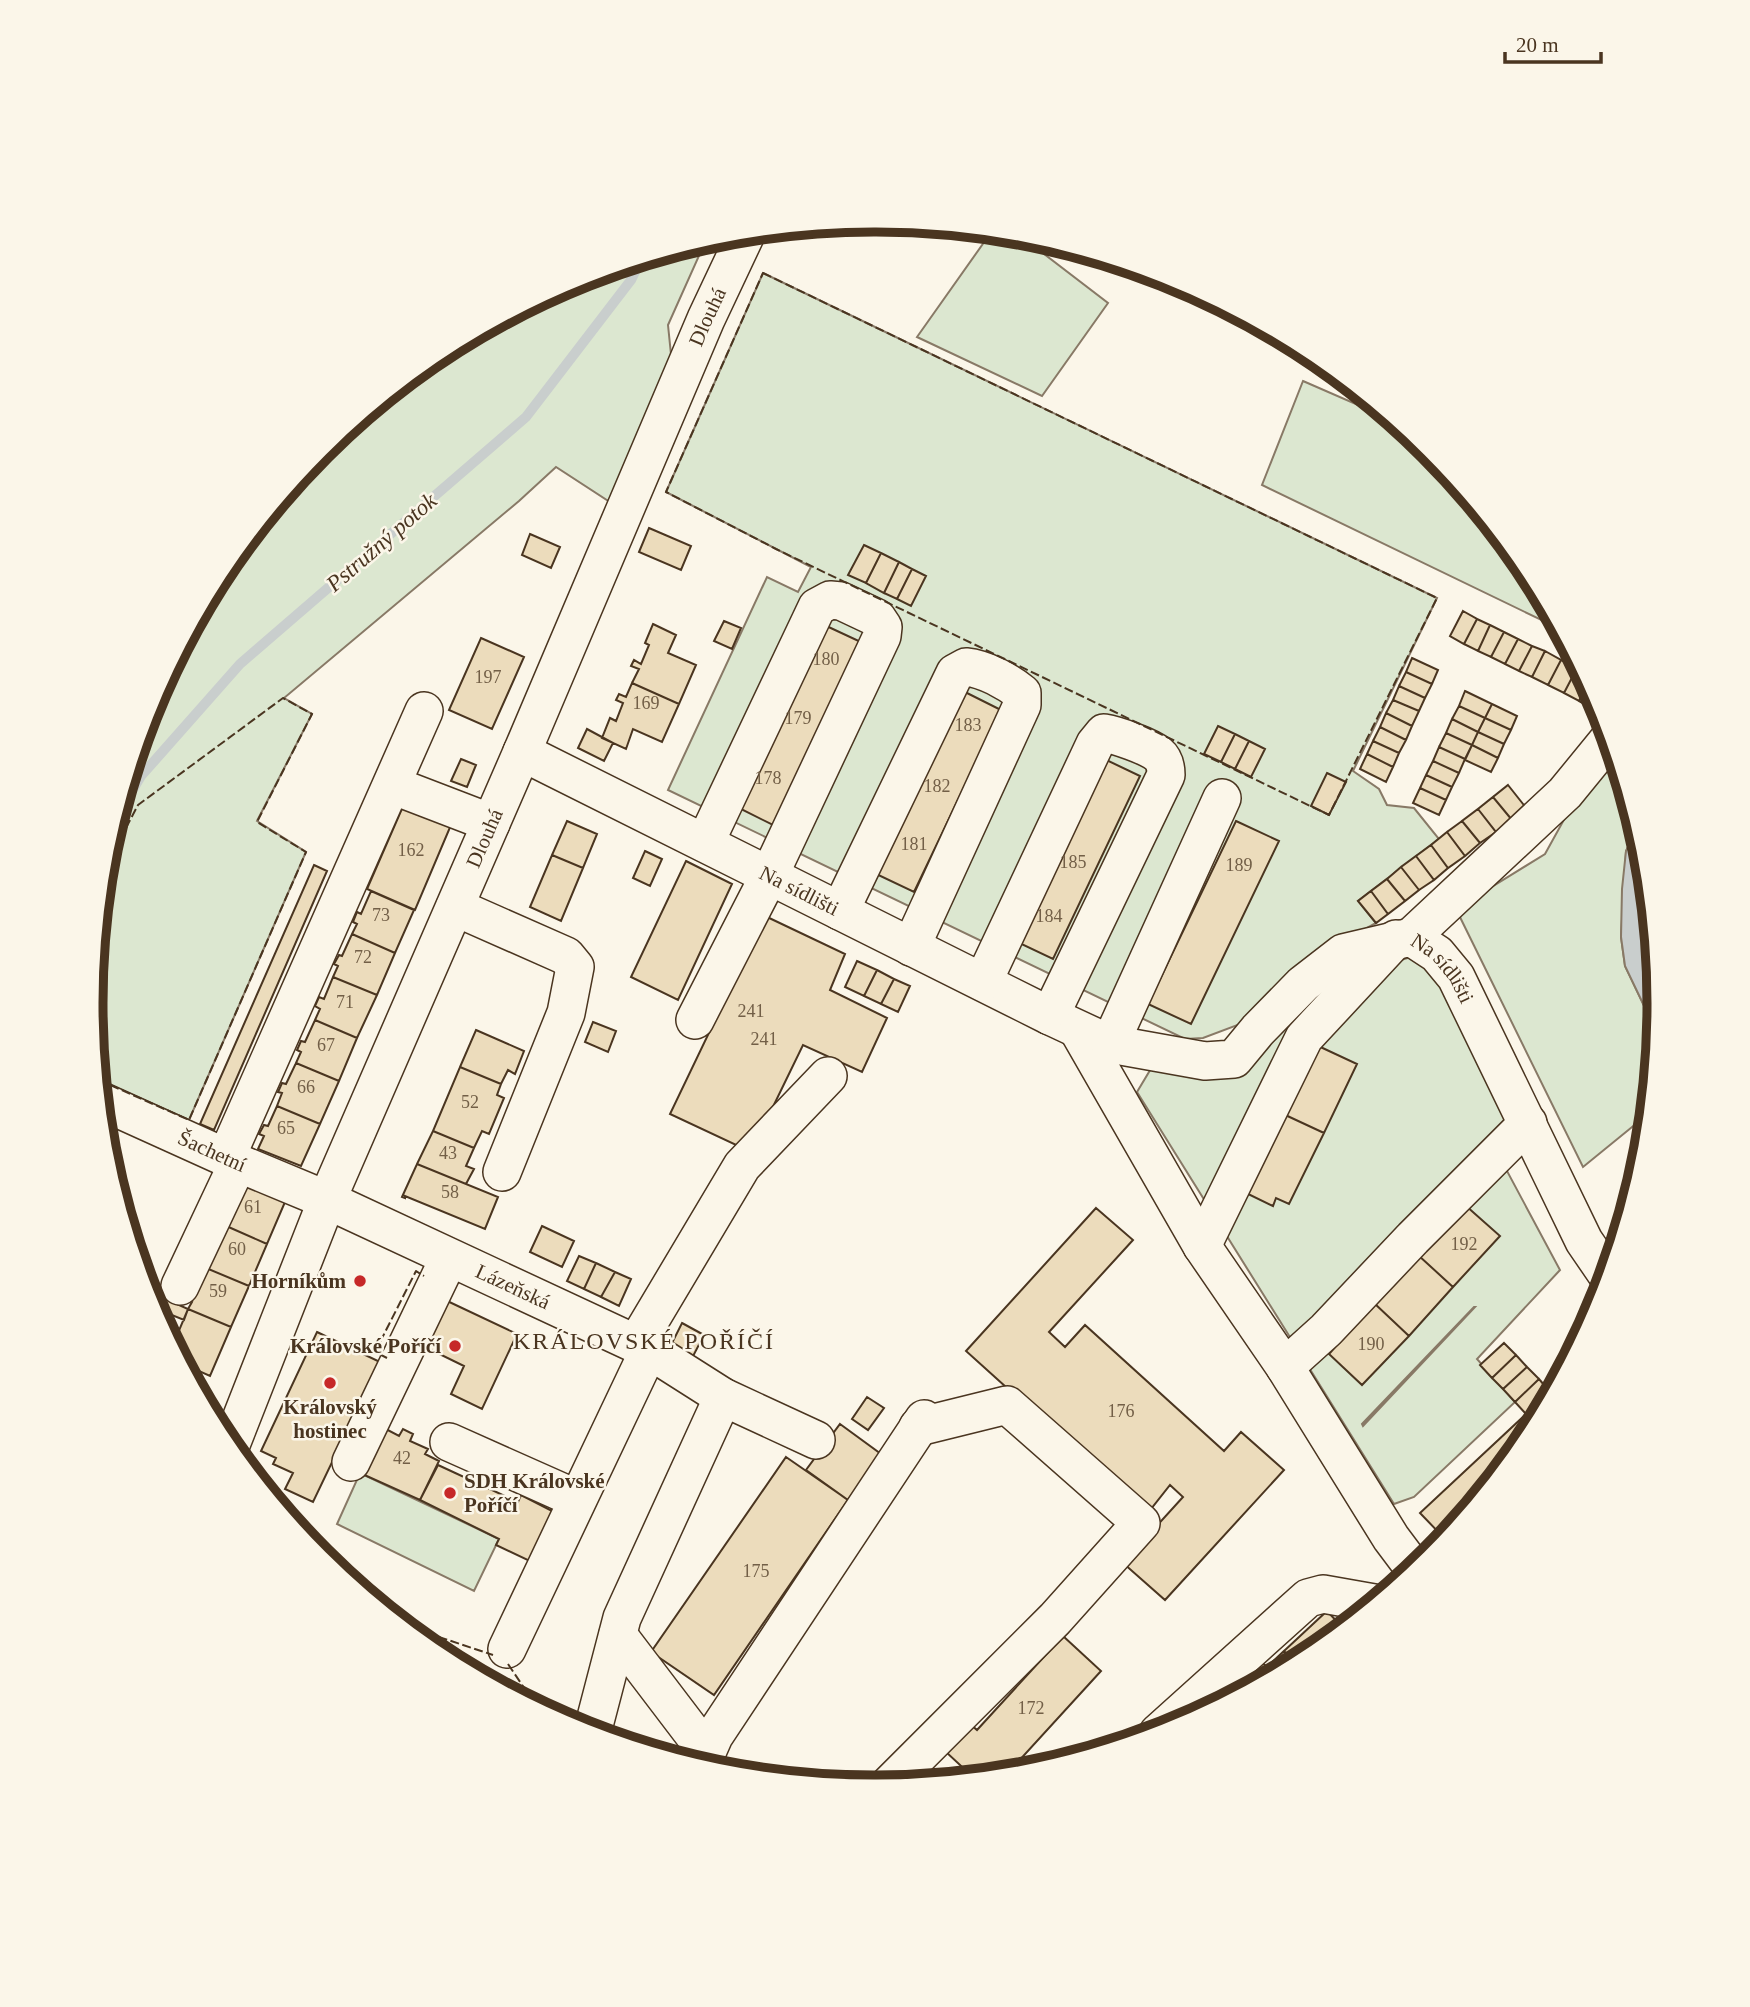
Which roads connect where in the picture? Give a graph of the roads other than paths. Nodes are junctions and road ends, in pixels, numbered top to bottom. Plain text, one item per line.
1 (741, 244) edge
2 (424, 711) dead end
3 (1603, 747) edge
4 (522, 752) junction
5 (392, 785) junction
6 (1222, 798) dead end
7 (491, 823) junction
8 (705, 844) junction
9 (769, 876) junction
10 (454, 907) junction
11 (840, 911) junction
12 (1404, 938) junction
13 (911, 947) junction
14 (983, 982) junction
15 (695, 1020) dead end
16 (1079, 1030) junction
17 (828, 1076) dead end
18 (110, 1105) edge
19 (1528, 1123) junction
20 (232, 1160) junction
21 (502, 1172) dead end
22 (327, 1200) junction
23 (1202, 1246) junction
24 (449, 1258) junction
25 (1601, 1266) edge
26 (180, 1286) dead end
27 (642, 1347) junction
28 (1284, 1367) junction
29 (723, 1398) junction
30 (235, 1435) edge
31 (816, 1440) dead end
32 (449, 1442) dead end
33 (351, 1462) dead end
34 (577, 1499) junction
35 (1408, 1561) edge
36 (1363, 1601) edge
37 (618, 1635) junction
38 (506, 1649) dead end
39 (1182, 1712) edge
40 (595, 1722) edge
41 (700, 1755) edge
42 (705, 1756) edge
43 (899, 1775) edge

1 - 4 street, Dlouhá
2 - 5 street
3 - 12 street
4 - 7 street, Dlouhá
4 - 8 street, Na sídlišti
5 - 7 street
5 - 20 street
6 - 16 street
7 - 10 street, Dlouhá
8 - 9 street, Na sídlišti
8 - 9 street
9 - 11 street, Na sídlišti
9 - 15 street
10 - 21 street
10 - 22 street, Dlouhá
11 - 13 street, Na sídlišti
11 - 13 street
12 - 16 street, Na sídlišti
12 - 19 street, Na sídlišti
12 - 23 street
13 - 14 street, Na sídlišti
14 - 16 street, Na sídlišti
14 - 16 street
16 - 23 street
17 - 27 street
18 - 20 street, Šachetní
19 - 25 street, Na sídlišti
19 - 28 street
20 - 22 street, Šachetní
20 - 26 street
22 - 24 street, Lázeňská
22 - 30 street, Dlouhá
23 - 28 street
24 - 27 street, Lázeňská
24 - 33 street
27 - 29 street, Lázeňská
27 - 34 street
28 - 35 street
29 - 31 street, Lázeňská
29 - 37 street
32 - 34 street
34 - 38 street
36 - 39 street
37 - 40 street
37 - 41 street
42 - 43 street

